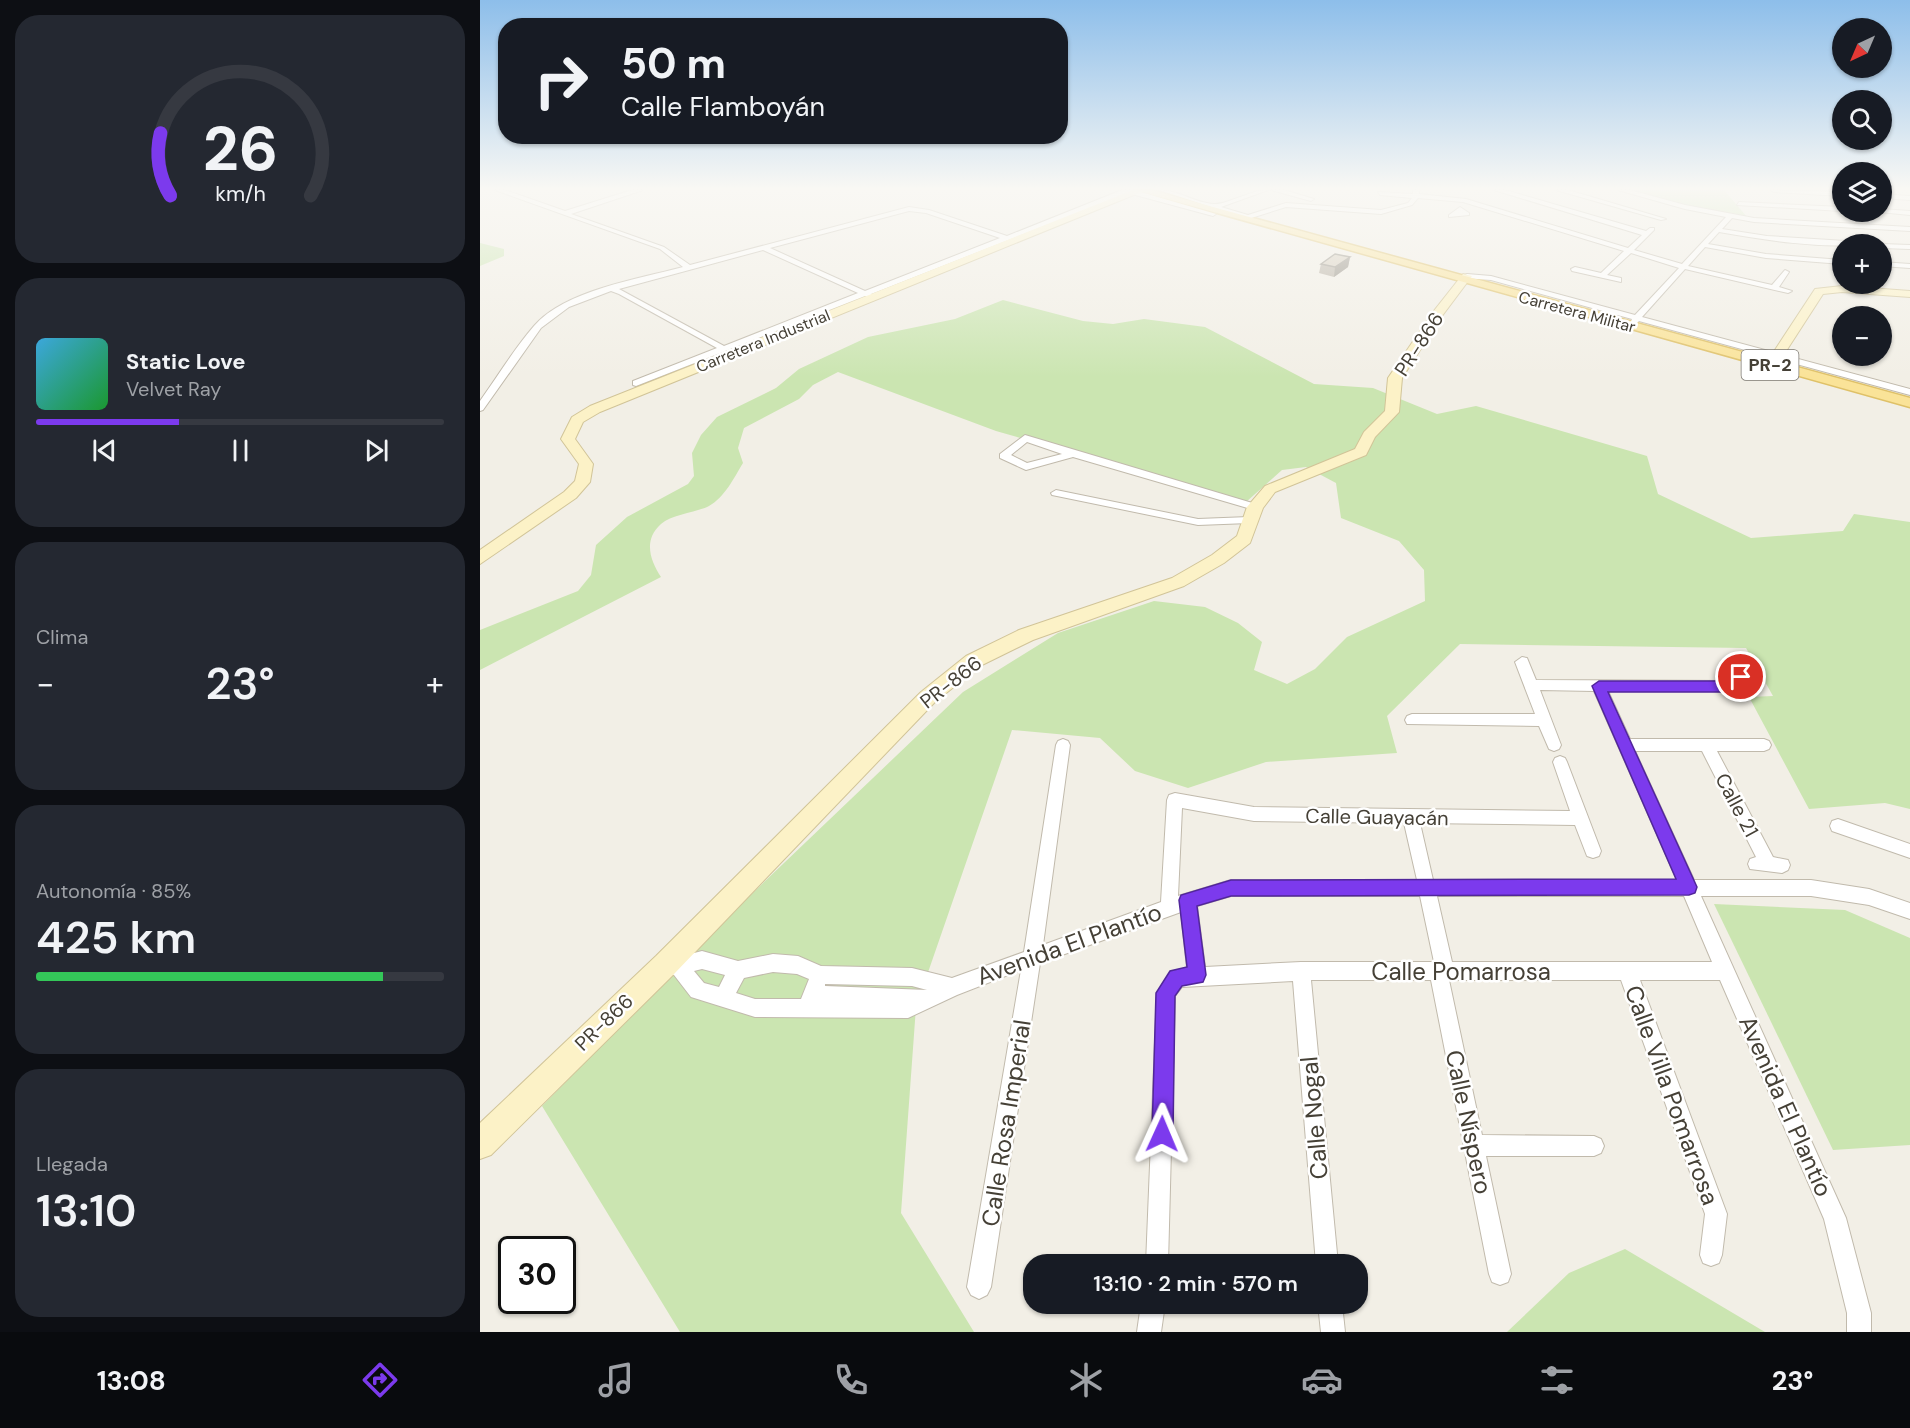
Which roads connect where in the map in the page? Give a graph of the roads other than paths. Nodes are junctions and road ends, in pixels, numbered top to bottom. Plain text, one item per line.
1 (668, 252) edge
2 (746, 252) edge
3 (771, 252) edge
4 (973, 252) edge
5 (980, 252) edge
6 (1370, 252) edge
7 (1628, 252) edge
8 (1637, 252) edge
9 (1697, 252) edge
10 (1744, 252) edge
11 (1892, 257) edge
12 (1822, 261) junction
13 (1832, 262) edge
14 (1892, 265) edge
15 (1901, 266) junction
16 (1910, 266) edge
17 (688, 267) junction
18 (1684, 267) junction
19 (1575, 269) dead end
20 (1832, 271) dead end
21 (1785, 272) dead end
22 (1602, 276) junction
23 (1466, 278) junction
24 (1618, 280) dead end
25 (1775, 287) junction
26 (610, 289) junction
27 (1788, 291) dead end
28 (1910, 294) edge
29 (869, 296) junction
30 (1634, 322) junction
31 (724, 349) junction
32 (1778, 360) junction
33 (636, 383) dead end
34 (1910, 392) edge
35 (1910, 399) edge
36 (1910, 403) edge
37 (480, 408) edge
38 (1072, 454) junction
39 (1056, 493) dead end
40 (1252, 514) junction
41 (480, 558) edge
42 (1522, 662) dead end
43 (1741, 677) dead end
44 (1531, 685) junction
45 (1599, 686) junction
46 (1412, 720) dead end
47 (1544, 720) junction
48 (1063, 745) dead end
49 (1554, 745) dead end
50 (1625, 745) junction
51 (1706, 745) junction
52 (1764, 745) dead end
53 (1560, 762) dead end
54 (1411, 818) junction
55 (1580, 818) junction
56 (1838, 826) dead end
57 (1593, 851) dead end
58 (1910, 851) edge
59 (1769, 864) dead end
60 (1427, 886) junction
61 (1689, 887) junction
62 (1188, 900) junction
63 (1169, 907) junction
64 (1910, 911) edge
65 (1032, 959) junction
66 (672, 966) junction
67 (738, 970) junction
68 (1441, 970) junction
69 (1301, 971) junction
70 (1627, 971) junction
71 (1726, 971) junction
72 (820, 975) junction
73 (1197, 975) junction
74 (952, 987) junction
75 (723, 998) junction
76 (807, 1007) junction
77 (480, 1144) edge
78 (1475, 1145) junction
79 (1594, 1146) dead end
80 (1158, 1254) edge
81 (1326, 1254) edge
82 (1711, 1255) dead end
83 (1500, 1274) dead end
84 (979, 1287) dead end
85 (1152, 1314) edge
86 (1331, 1314) edge
87 (1149, 1332) edge
88 (1333, 1332) edge
89 (1859, 1332) edge

1 - 17 street
2 - 17 street
3 - 29 street
4 - 29 street
5 - 29 street, Carretera Industrial
6 - 23 main road, Carretera Militar / PR-2
7 - 22 street
8 - 18 street
9 - 18 street
10 - 12 street
11 - 15 street
12 - 13 street
12 - 20 street
14 - 15 street
15 - 16 street
17 - 26 street
18 - 25 street
18 - 30 street
19 - 22 street
21 - 25 street
22 - 24 street
23 - 30 main road, Carretera Militar / PR-2
23 - 40 street, PR-866 / PR-866
25 - 27 street
26 - 31 street
26 - 37 street
28 - 32 street
29 - 31 street
29 - 41 street, Carretera Industrial
30 - 32 main road, Carretera Militar / PR-2
30 - 32 street
30 - 36 main road, Carretera Militar / PR-2
31 - 33 street
32 - 34 street
32 - 35 main road, Carretera Militar / PR-2
38 - 38 street
38 - 40 street
39 - 40 street
40 - 66 street, PR-866 / PR-866
42 - 44 street
43 - 45 street
44 - 45 street
44 - 47 street
45 - 50 street
46 - 47 street
47 - 49 street
48 - 65 street, Calle Rosa Imperial
50 - 51 street
50 - 61 street
51 - 52 street
51 - 59 street, Calle 21
53 - 55 street
54 - 55 street, Calle Guayacán
54 - 60 street, Calle Níspero
54 - 63 street, Calle Guayacán
55 - 57 street
56 - 58 street
60 - 61 street, Avenida El Plantío
60 - 62 street, Avenida El Plantío
60 - 68 street, Calle Níspero
61 - 64 street, Avenida El Plantío
61 - 71 street, Avenida El Plantío
62 - 63 street, Avenida El Plantío
62 - 73 street
63 - 65 street, Avenida El Plantío
65 - 74 street, Avenida El Plantío
65 - 84 street, Calle Rosa Imperial
66 - 67 street, Avenida El Plantío
66 - 75 street, Avenida El Plantío
66 - 77 street, PR-866 / PR-866
67 - 72 street, Avenida El Plantío
67 - 75 street
68 - 69 street, Calle Pomarrosa
68 - 70 street, Calle Pomarrosa
68 - 78 street, Calle Níspero
69 - 73 street, Calle Pomarrosa
69 - 81 street, Calle Nogal
70 - 71 street, Calle Pomarrosa
70 - 82 street, Calle Villa Pomarrosa
71 - 89 street, Avenida El Plantío
72 - 74 street, Avenida El Plantío
72 - 76 street
73 - 80 street
74 - 76 street, Avenida El Plantío
75 - 76 street, Avenida El Plantío
78 - 79 street
78 - 83 street, Calle Níspero
85 - 87 street
86 - 88 street

